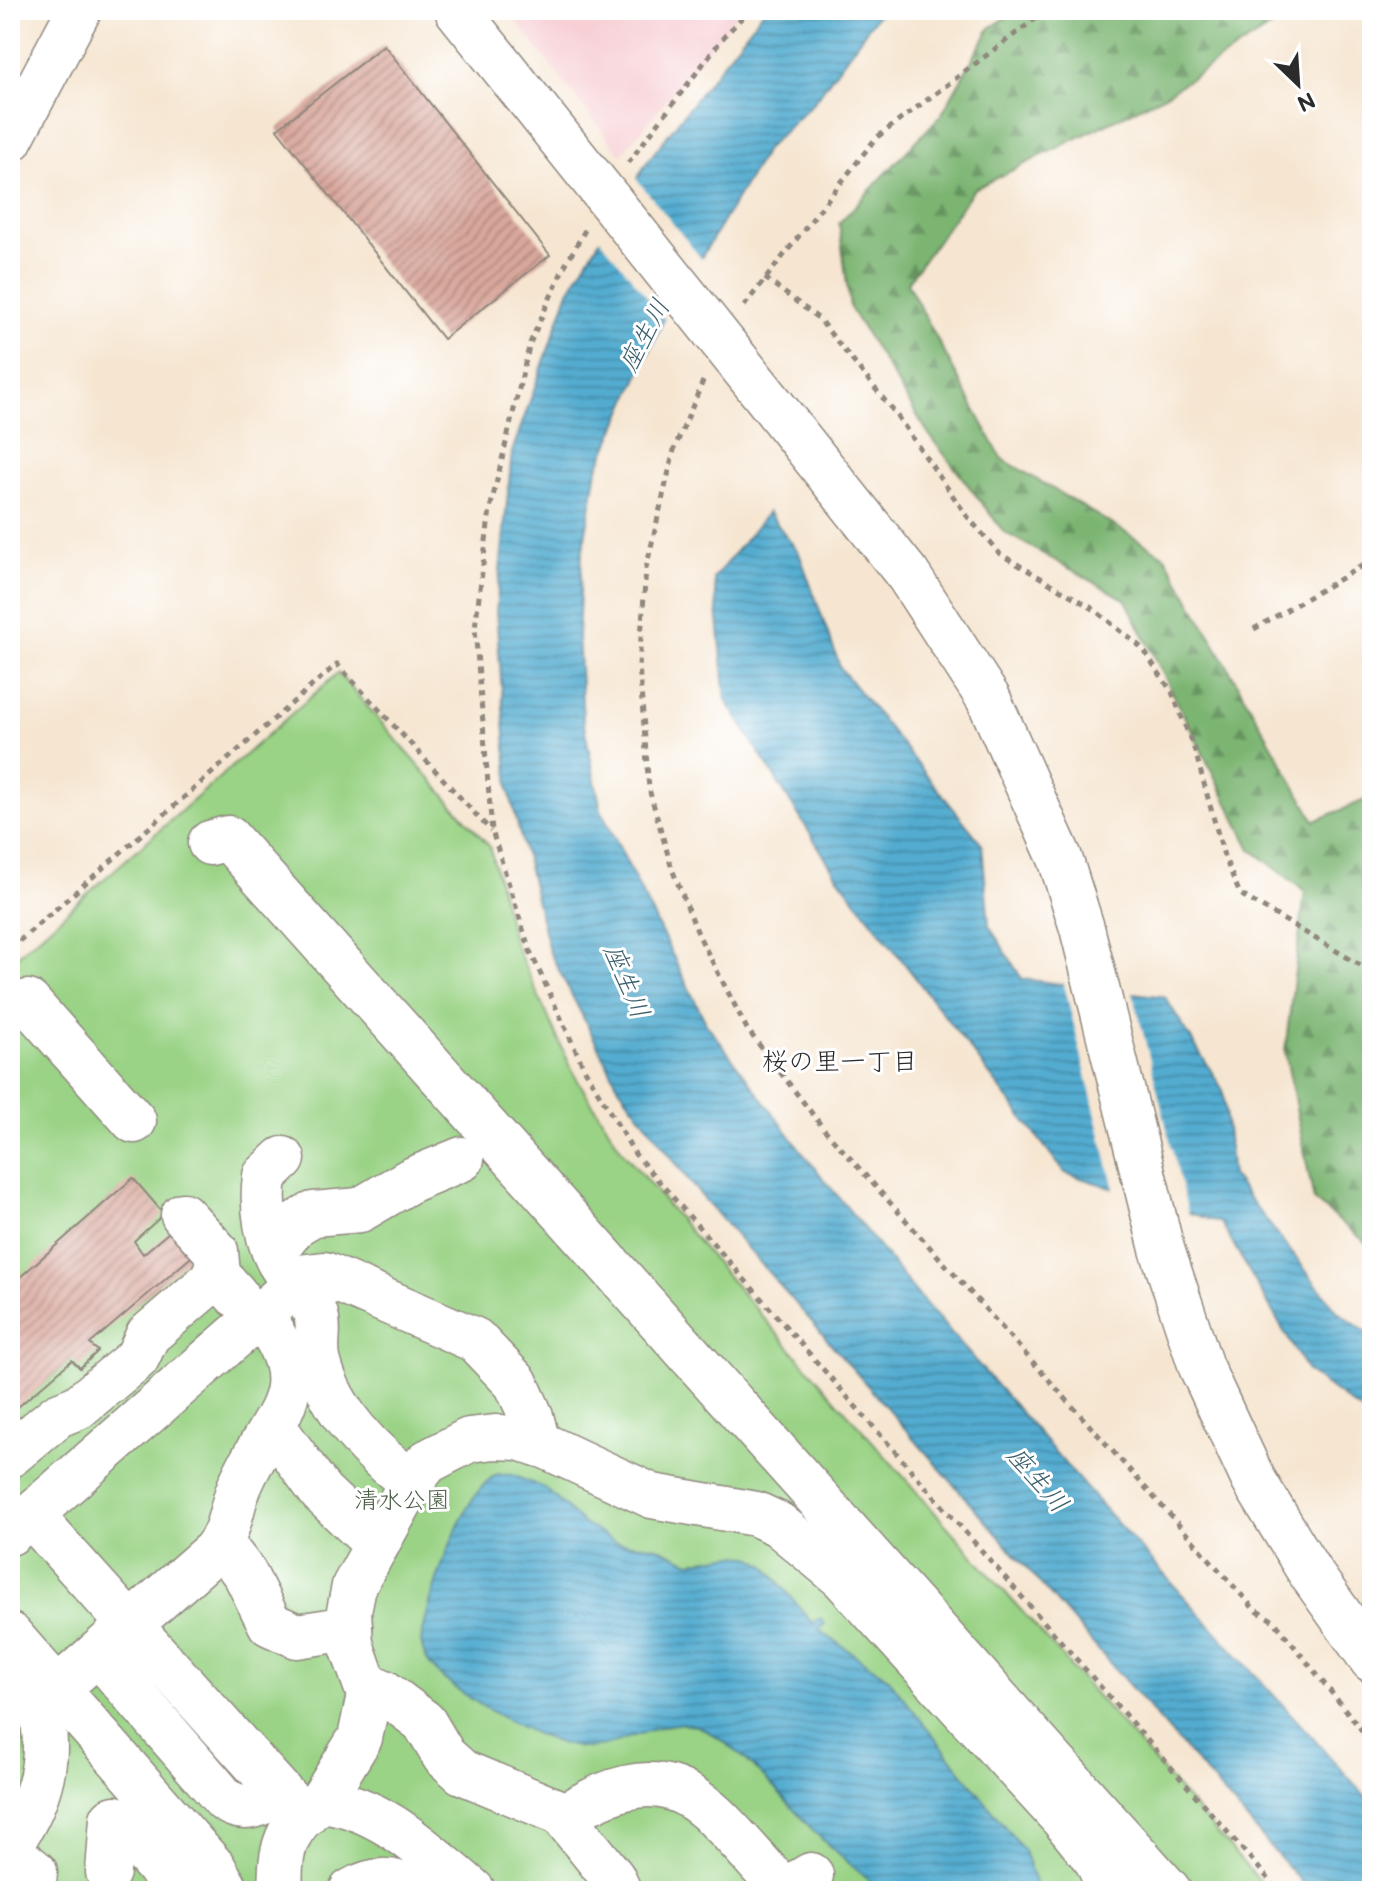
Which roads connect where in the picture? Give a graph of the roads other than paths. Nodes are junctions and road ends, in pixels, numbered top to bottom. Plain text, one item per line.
1 (79, 10) edge
2 (457, 10) edge
3 (10, 140) edge
4 (210, 843) dead end
5 (28, 1002) dead end
6 (134, 1121) dead end
7 (283, 1159) dead end
8 (462, 1159) dead end
9 (183, 1215) dead end
10 (287, 1271) junction
11 (218, 1275) junction
12 (258, 1316) junction
13 (110, 1380) junction
14 (143, 1416) junction
15 (274, 1427) junction
16 (538, 1444) junction
17 (10, 1455) edge
18 (412, 1481) junction
19 (20, 1524) edge
20 (221, 1543) junction
21 (377, 1545) junction
22 (130, 1625) junction
23 (350, 1628) junction
24 (15, 1640) edge
25 (98, 1653) junction
26 (1372, 1660) edge
27 (368, 1685) junction
28 (58, 1688) junction
29 (111, 1749) junction
30 (348, 1757) junction
31 (44, 1764) junction
32 (301, 1802) junction
33 (370, 1812) junction
34 (564, 1816) junction
35 (10, 1845) edge
36 (10, 1852) edge
37 (107, 1879) edge
38 (784, 1883) edge
39 (460, 1887) edge
40 (33, 1891) edge
41 (179, 1891) edge
42 (227, 1891) edge
43 (281, 1891) edge
44 (351, 1891) edge
45 (414, 1891) edge
46 (619, 1891) edge
47 (649, 1891) edge
48 (1110, 1891) edge
49 (1169, 1891) edge

1 - 3 street
2 - 26 street, bridge
4 - 49 street
5 - 6 street
7 - 10 street
8 - 10 street
9 - 11 street
10 - 12 street
10 - 16 street
10 - 18 street
11 - 12 street
11 - 13 street
12 - 14 street
12 - 15 street
13 - 14 street
13 - 17 street
14 - 19 street
15 - 20 street
15 - 21 street
16 - 18 street
16 - 48 street
18 - 21 street
19 - 22 street
20 - 22 street
20 - 23 street
21 - 23 street
22 - 25 street
22 - 32 street
23 - 27 street
24 - 28 street
24 - 31 street
25 - 28 street
25 - 32 street
27 - 30 street
27 - 34 street
28 - 29 street
29 - 31 street
29 - 42 street
30 - 32 street
30 - 33 street
31 - 35 street
32 - 33 street
32 - 43 street
33 - 39 street
34 - 38 street
34 - 46 street
36 - 40 street
37 - 41 street
44 - 45 street
46 - 47 street

